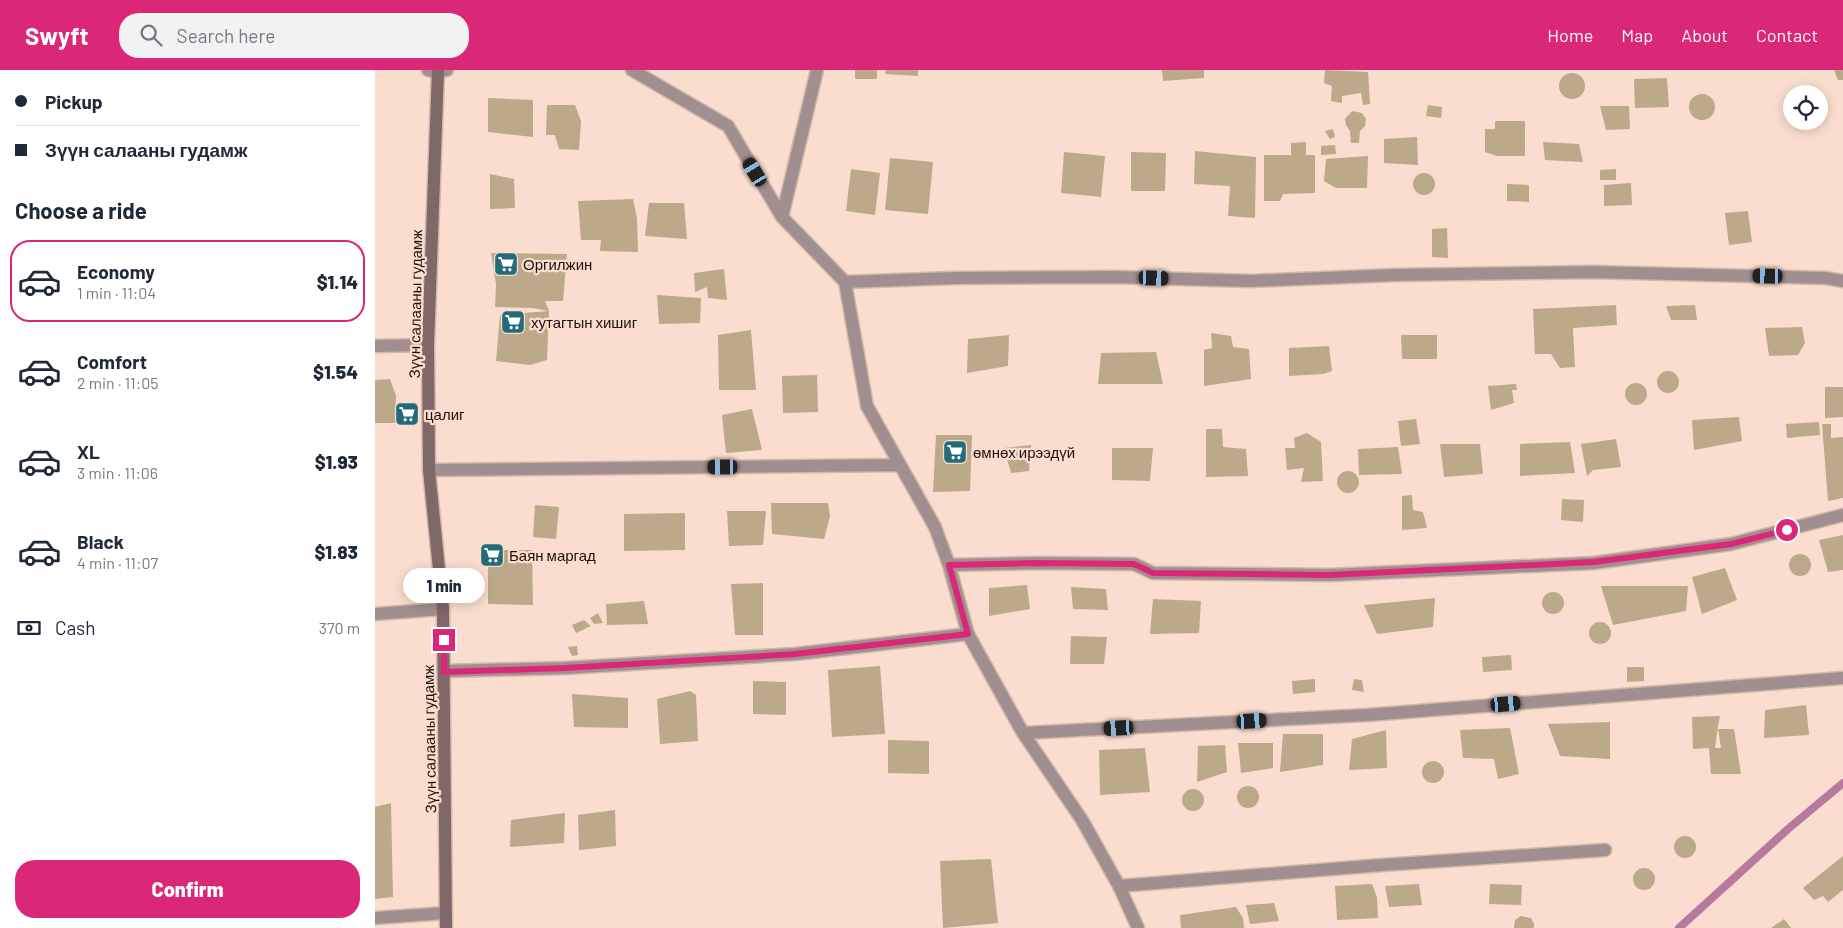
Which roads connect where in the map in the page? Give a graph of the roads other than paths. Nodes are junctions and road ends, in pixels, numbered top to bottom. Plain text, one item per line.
1 (438, 70) edge
2 (632, 70) edge
3 (817, 70) edge
4 (782, 218) junction
5 (1843, 281) edge
6 (845, 282) junction
7 (428, 345) junction
8 (375, 346) edge
9 (899, 465) junction
10 (429, 470) junction
11 (1843, 515) edge
12 (949, 565) junction
13 (443, 609) junction
14 (375, 614) edge
15 (968, 634) junction
16 (444, 672) junction
17 (1843, 678) edge
18 (1023, 733) junction
19 (1605, 850) dead end
20 (1119, 886) junction
21 (447, 913) junction
22 (375, 918) edge
23 (446, 928) edge
24 (1138, 928) edge

1 - 7 main road, Зүүн салааны гудамж
2 - 4 street
3 - 4 street
4 - 6 street
5 - 6 street
6 - 9 street
7 - 8 street
7 - 10 main road, Зүүн салааны гудамж
9 - 10 street
9 - 12 street
10 - 13 main road, Зүүн салааны гудамж
11 - 12 street
12 - 15 street
13 - 14 street
13 - 16 main road, Зүүн салааны гудамж
15 - 16 street
15 - 18 street
16 - 21 main road, Зүүн салааны гудамж
17 - 18 street
18 - 20 street
19 - 20 street
20 - 24 street
21 - 22 street
21 - 23 main road, Зүүн салааны гудамж

